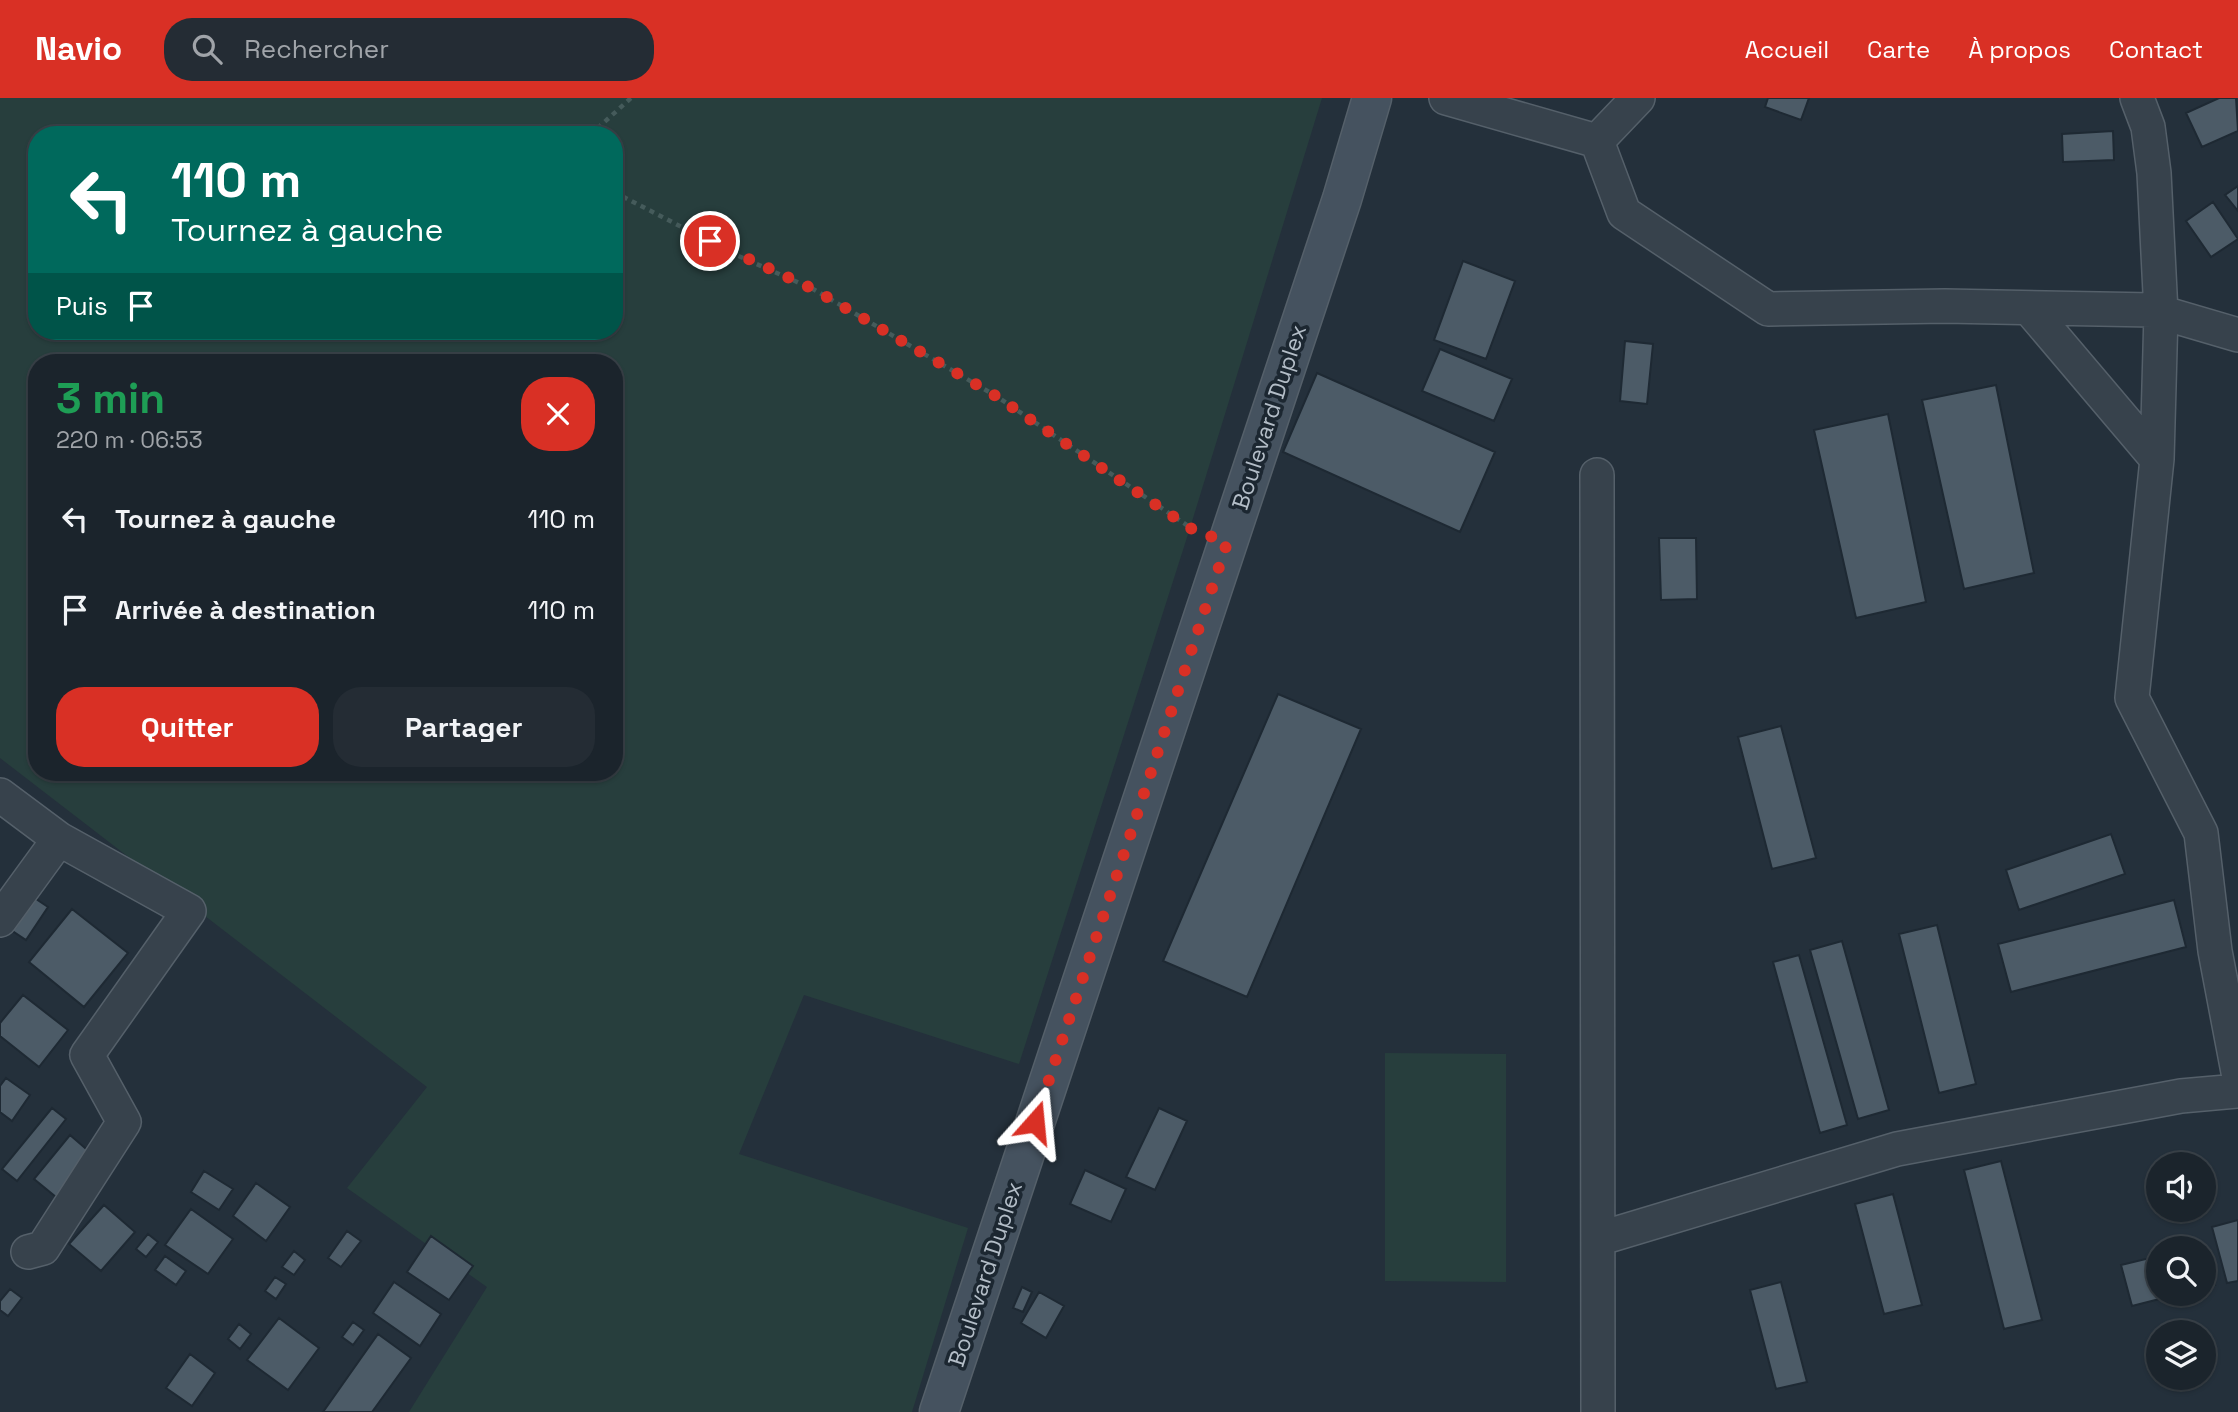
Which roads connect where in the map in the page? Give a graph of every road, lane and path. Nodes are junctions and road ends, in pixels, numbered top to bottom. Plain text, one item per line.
1 (631, 98) edge
2 (1372, 98) edge
3 (1446, 98) edge
4 (1638, 98) edge
5 (2137, 98) edge
6 (600, 126) edge
7 (1597, 141) junction
8 (623, 196) edge
9 (2029, 308) junction
10 (2161, 313) junction
11 (2238, 335) edge
12 (2157, 459) junction
13 (1597, 475) dead end
14 (1227, 543) junction
15 (0, 795) edge
16 (59, 839) junction
17 (0, 920) edge
18 (2238, 1072) edge
19 (2238, 1091) edge
20 (1598, 1239) junction
21 (28, 1252) dead end
22 (939, 1412) edge
23 (1598, 1412) edge

1 - 6 path
2 - 14 main road, Boulevard Duplex
3 - 7 street
4 - 7 street
5 - 10 street
7 - 9 street
8 - 14 path
9 - 10 street
9 - 12 street
10 - 11 street
10 - 12 street
12 - 18 street
13 - 20 street
14 - 22 main road, Boulevard Duplex
15 - 16 street
16 - 17 street
16 - 21 street
19 - 20 street
20 - 23 street

